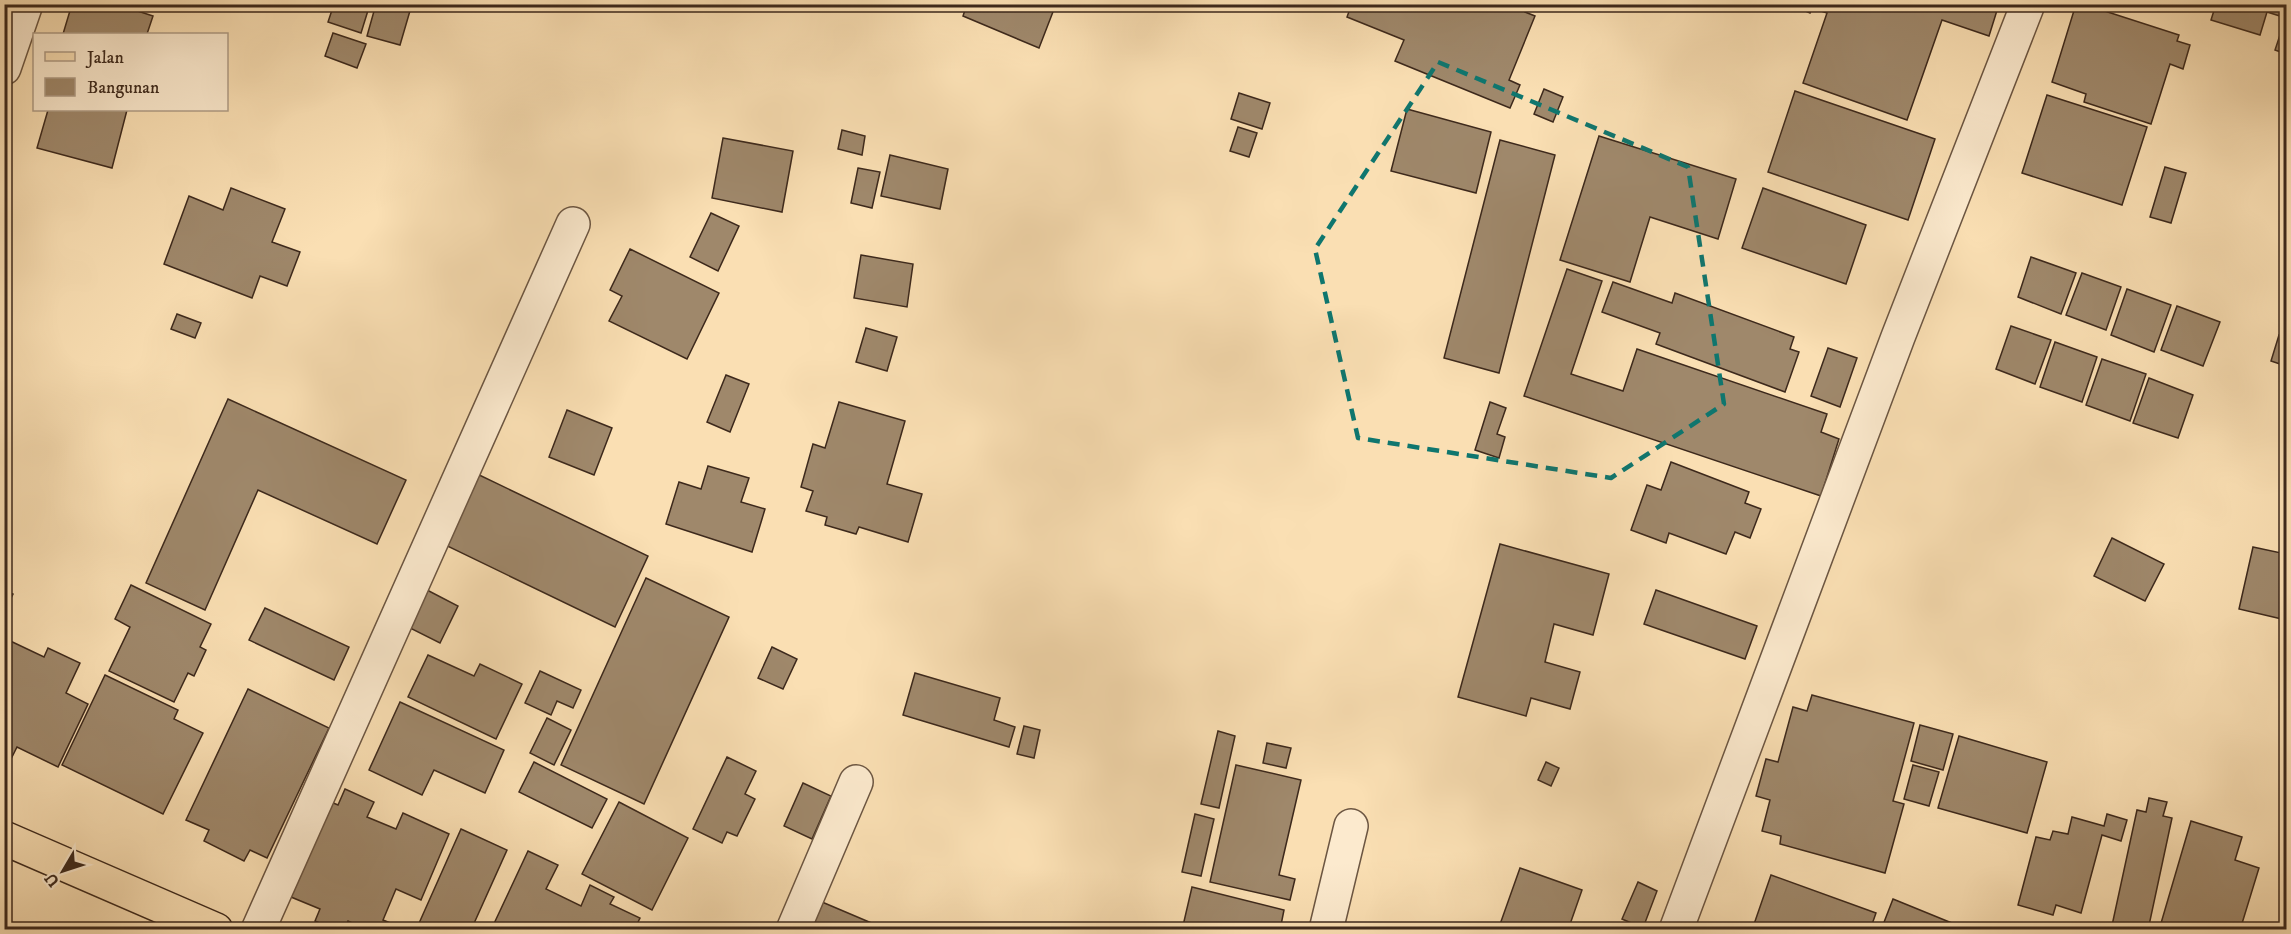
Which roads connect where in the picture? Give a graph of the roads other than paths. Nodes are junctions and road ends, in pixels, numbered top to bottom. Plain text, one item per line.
1 (26, 4) edge
2 (2028, 4) edge
3 (4, 68) edge
4 (573, 224) dead end
5 (856, 782) dead end
6 (1350, 826) dead end
7 (4, 838) edge
8 (213, 929) edge
9 (258, 930) edge
10 (793, 930) edge
11 (1326, 930) edge
12 (1676, 930) edge

1 - 3 street
2 - 12 street
4 - 9 street
5 - 10 street
6 - 11 street
7 - 8 main road

